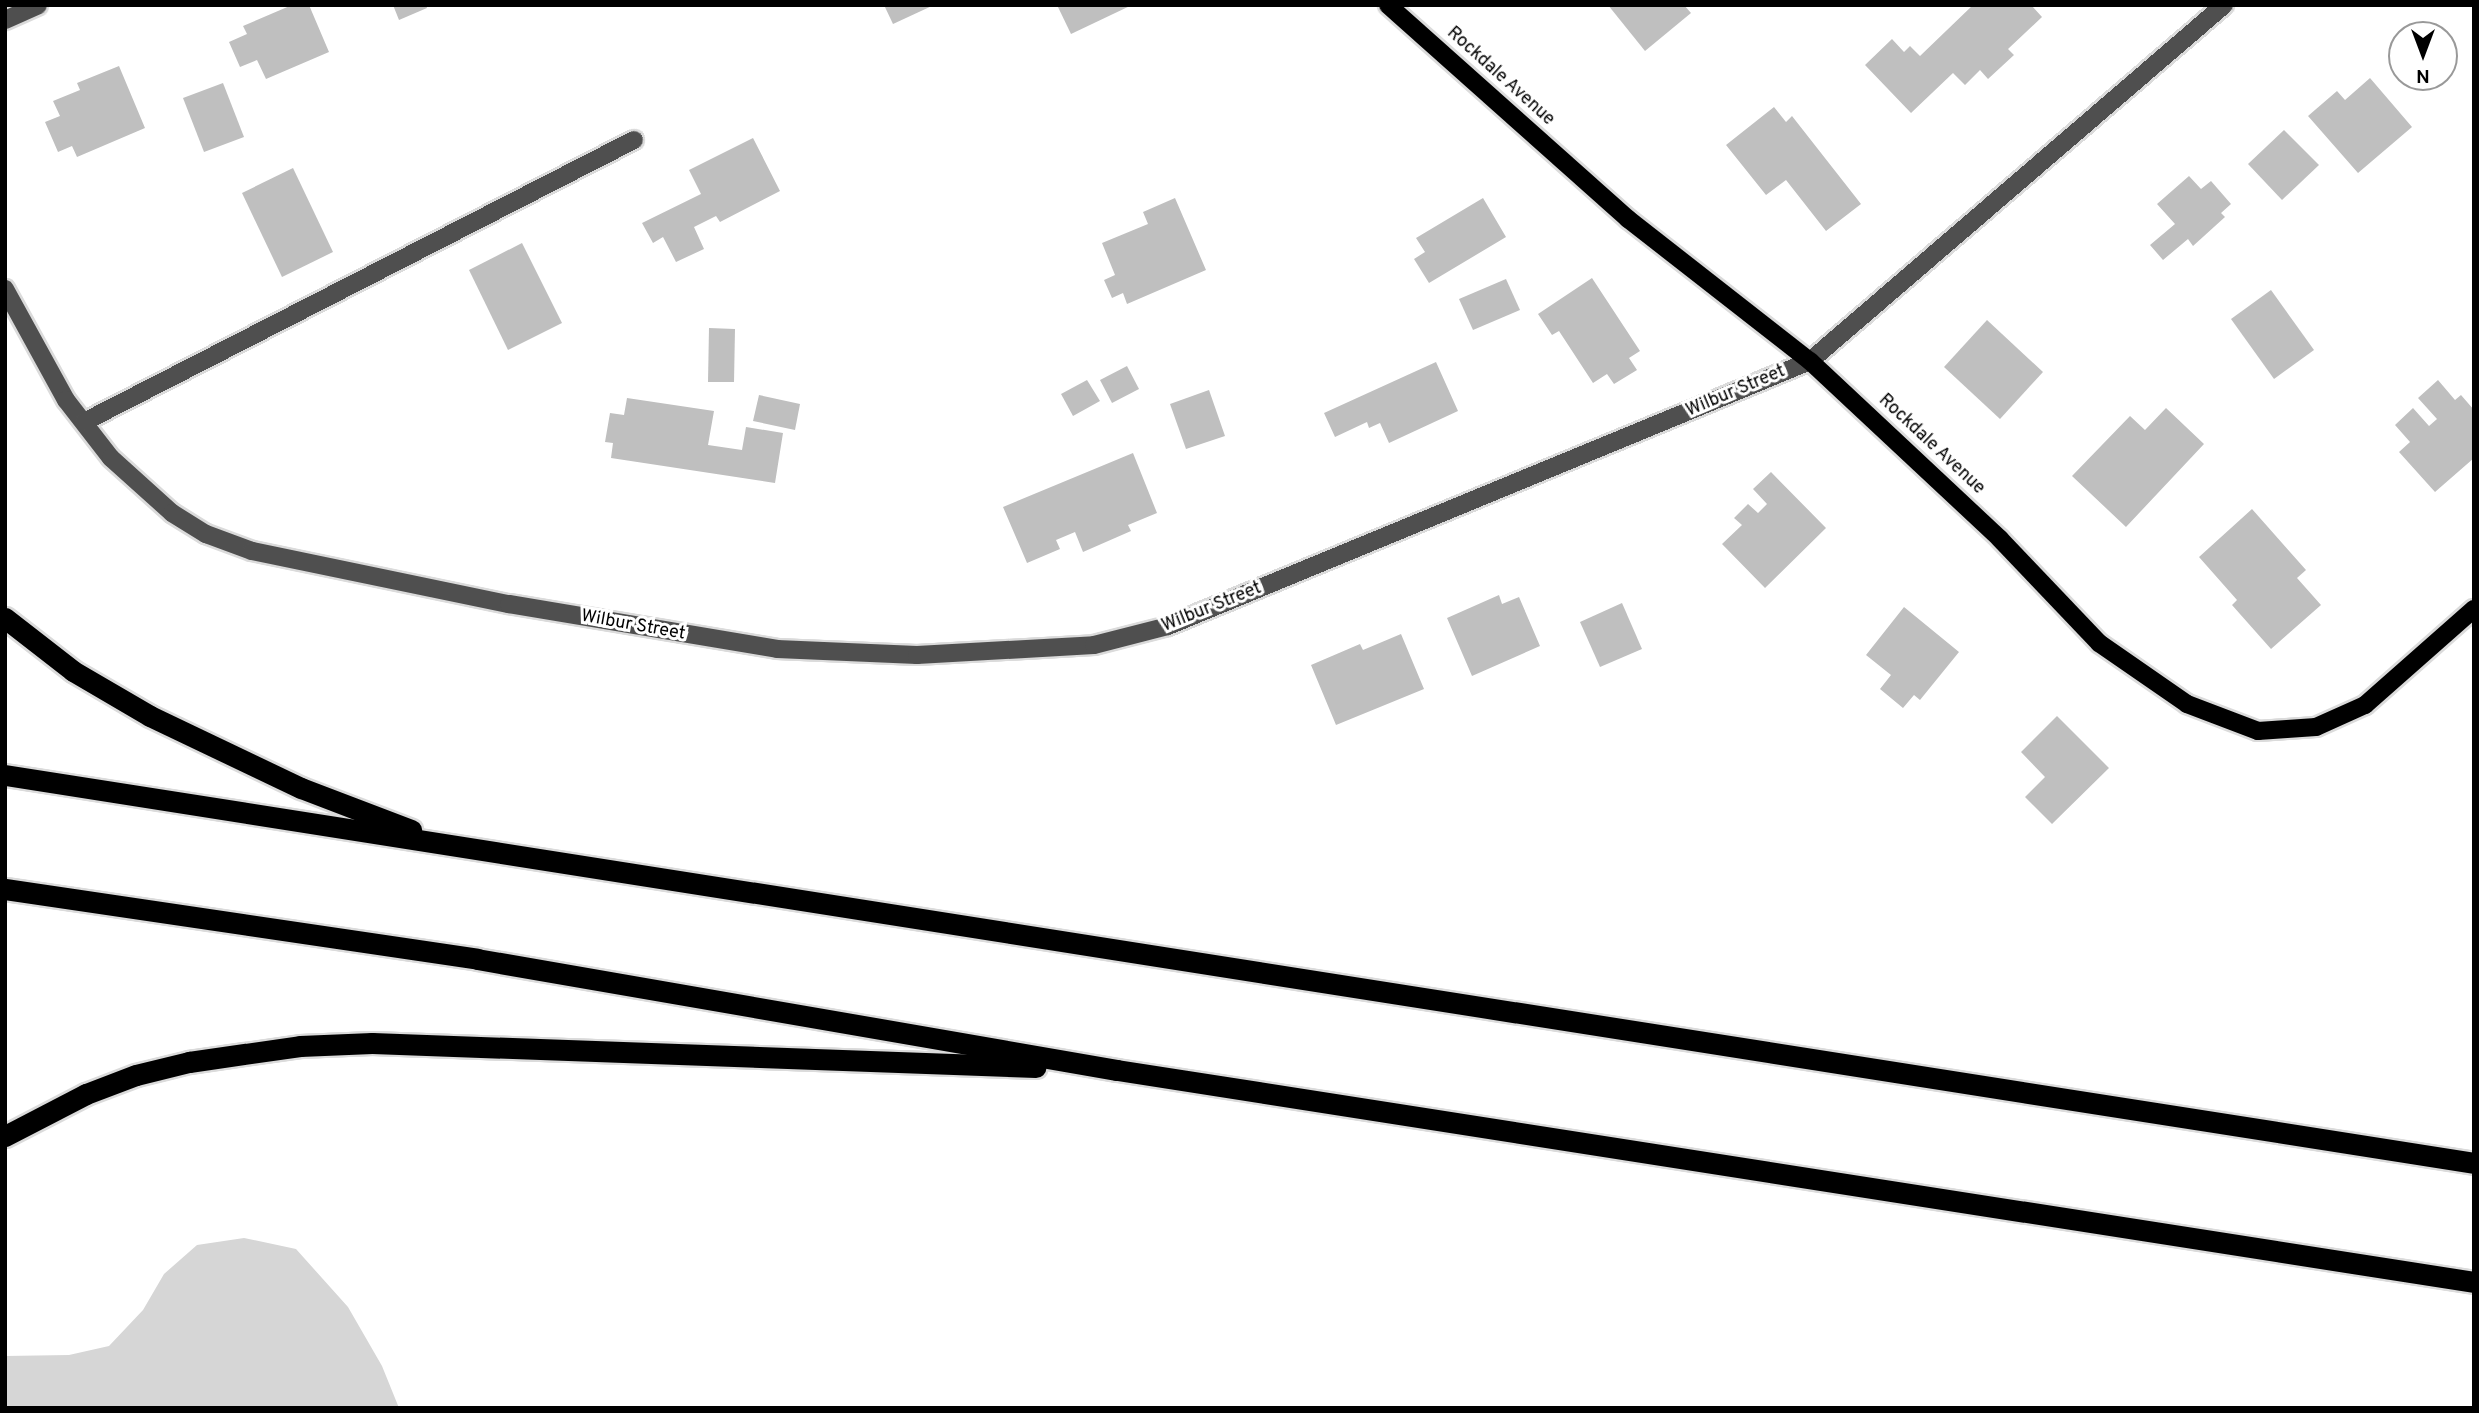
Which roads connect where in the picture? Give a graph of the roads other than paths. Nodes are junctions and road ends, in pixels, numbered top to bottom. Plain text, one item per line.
1 (38, 5) edge
2 (1388, 5) edge
3 (2224, 5) edge
4 (5, 20) edge
5 (634, 140) dead end
6 (5, 289) edge
7 (1810, 361) junction
8 (83, 422) junction
9 (2474, 609) edge
10 (5, 618) edge
11 (5, 775) edge
12 (449, 845) junction
13 (5, 888) edge
14 (1117, 1070) junction
15 (5, 1136) edge
16 (2474, 1163) edge
17 (2474, 1282) edge

1 - 4 street
2 - 7 main road, Rockdale Avenue
3 - 7 street, Wilbur Street
5 - 8 street
6 - 8 street, Wilbur Street
7 - 8 street, Wilbur Street
7 - 9 main road, Rockdale Avenue
10 - 12 highway
11 - 12 highway
12 - 16 highway
13 - 14 highway
14 - 15 highway
14 - 17 highway

